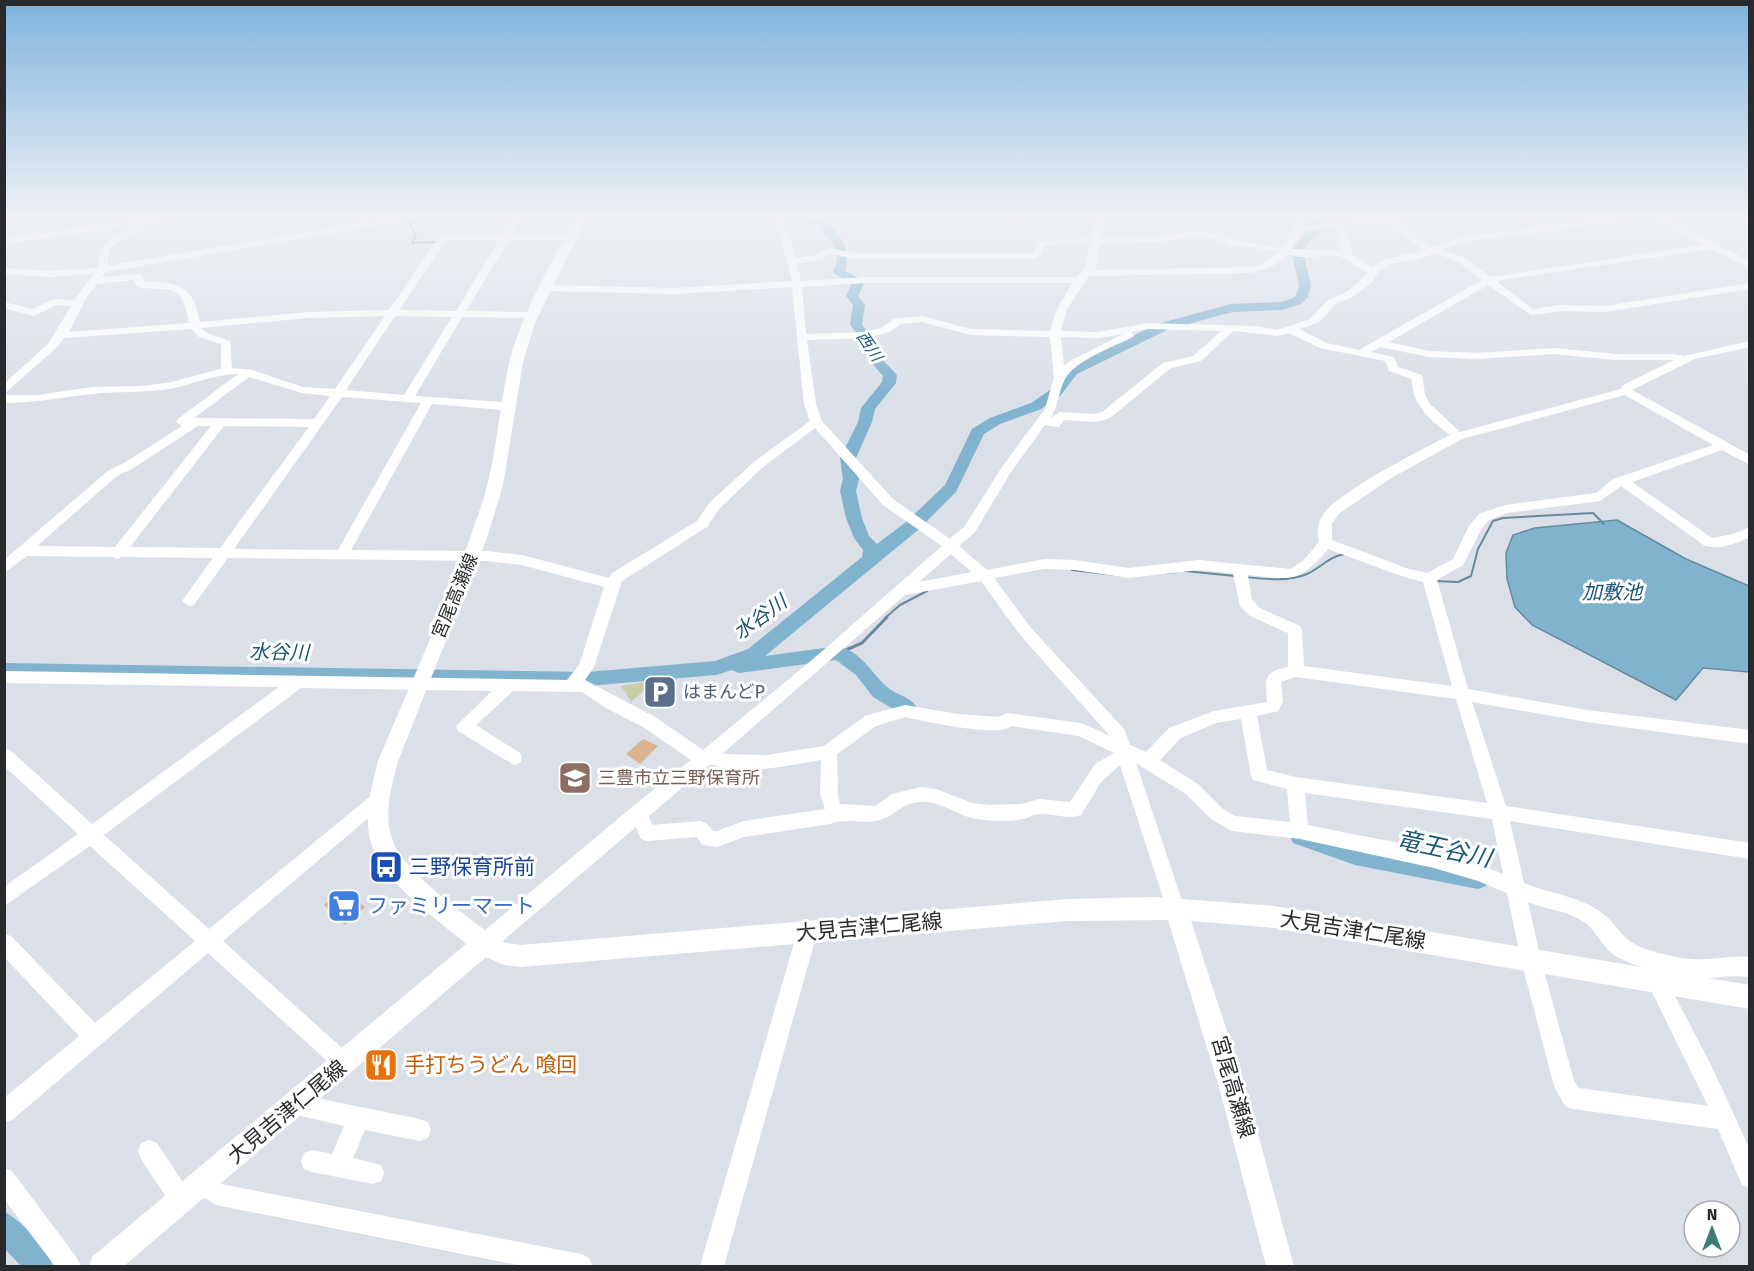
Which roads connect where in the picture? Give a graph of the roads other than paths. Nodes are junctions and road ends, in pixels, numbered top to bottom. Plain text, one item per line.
1 (98, 274) edge
2 (418, 274) edge
3 (484, 274) edge
4 (552, 274) edge
5 (795, 274) edge
6 (1128, 274) edge
7 (1371, 274) edge
8 (1479, 274) edge
9 (1531, 274) edge
10 (1082, 276) junction
11 (93, 281) junction
12 (1488, 281) junction
13 (797, 283) junction
14 (1749, 286) edge
15 (545, 288) junction
16 (78, 303) junction
17 (4, 305) edge
18 (393, 313) junction
19 (459, 315) junction
20 (532, 315) junction
21 (195, 326) junction
22 (1148, 326) junction
23 (1230, 328) junction
24 (1292, 330) junction
25 (1055, 332) junction
26 (61, 335) junction
27 (801, 337) junction
28 (1379, 343) junction
29 (1749, 344) edge
30 (1360, 353) junction
31 (1683, 359) junction
32 (227, 371) junction
33 (248, 372) junction
34 (1059, 376) junction
35 (4, 391) edge
36 (340, 391) junction
37 (1626, 391) junction
38 (408, 398) junction
39 (4, 399) edge
40 (429, 399) junction
41 (502, 406) dead end
42 (1043, 420) junction
43 (816, 422) junction
44 (194, 423) junction
45 (220, 423) junction
46 (318, 423) junction
47 (1458, 436) junction
48 (1724, 446) junction
49 (1749, 461) edge
50 (1622, 481) junction
51 (1749, 531) edge
52 (1736, 538) junction
53 (1326, 543) junction
54 (1749, 545) edge
55 (951, 546) junction
56 (24, 551) junction
57 (117, 554) junction
58 (222, 555) junction
59 (341, 556) junction
60 (472, 556) junction
61 (4, 568) edge
62 (1240, 574) junction
63 (986, 577) junction
64 (1429, 578) junction
65 (612, 584) junction
66 (903, 590) junction
67 (189, 601) dead end
68 (1296, 671) junction
69 (4, 677) edge
70 (422, 677) junction
71 (300, 680) junction
72 (510, 684) junction
73 (571, 685) junction
74 (1464, 695) junction
75 (1248, 712) junction
76 (1749, 737) edge
77 (829, 752) junction
78 (1125, 752) junction
79 (4, 755) edge
80 (514, 758) dead end
81 (705, 758) junction
82 (1148, 761) junction
83 (1295, 784) junction
84 (379, 799) junction
85 (638, 812) junction
86 (837, 812) junction
87 (1499, 812) junction
88 (1299, 831) junction
89 (90, 835) junction
90 (1749, 851) edge
91 (1517, 892) junction
92 (4, 898) edge
93 (1176, 910) junction
94 (807, 933) junction
95 (208, 940) junction
96 (4, 943) edge
97 (483, 944) junction
98 (1531, 960) junction
99 (1749, 967) edge
100 (1658, 982) junction
101 (1749, 997) edge
102 (94, 1036) junction
103 (344, 1064) junction
104 (296, 1105) junction
105 (4, 1112) edge
106 (359, 1118) junction
107 (1725, 1119) junction
108 (420, 1130) dead end
109 (149, 1151) dead end
110 (312, 1161) dead end
111 (338, 1166) junction
112 (373, 1173) dead end
113 (1749, 1177) edge
114 (4, 1179) edge
115 (202, 1184) junction
116 (182, 1201) junction
117 (69, 1266) edge
118 (103, 1266) edge
119 (581, 1266) edge
120 (712, 1266) edge
121 (1280, 1266) edge

1 - 11 street
2 - 18 street
3 - 19 street
4 - 15 main road, 宮尾高瀬線
5 - 13 street
6 - 10 street
7 - 24 street
8 - 12 street
9 - 12 street
10 - 13 street
10 - 25 street
11 - 16 street
11 - 21 street
12 - 14 street
12 - 28 street
13 - 15 street
13 - 27 street
15 - 20 main road, 宮尾高瀬線
16 - 17 street
16 - 26 street
18 - 19 street
18 - 21 street
18 - 36 street
19 - 20 street
19 - 38 street
20 - 60 main road, 宮尾高瀬線
21 - 26 street
21 - 32 street
22 - 23 street
22 - 25 street
22 - 34 street
23 - 24 street
23 - 42 street
24 - 30 street
25 - 27 street
25 - 34 street
26 - 35 street
27 - 43 street
28 - 30 street
28 - 31 street
29 - 31 street
30 - 47 street
31 - 37 street
32 - 33 street
32 - 39 street
33 - 36 street
33 - 44 street
34 - 42 street
36 - 38 street
36 - 46 street
37 - 47 street
37 - 48 street
38 - 40 street
40 - 41 street
40 - 59 street
42 - 55 street
43 - 55 street
43 - 65 street
44 - 45 street
44 - 56 street
45 - 46 street
45 - 57 street
46 - 58 street
47 - 53 street
48 - 49 street
48 - 50 street
50 - 52 street
50 - 64 street
51 - 52 street
52 - 54 street
53 - 62 street
53 - 64 street
55 - 63 street
55 - 66 street
56 - 57 street
56 - 61 street
57 - 58 street
58 - 59 street
58 - 67 street
59 - 60 street
60 - 65 street
60 - 70 main road, 宮尾高瀬線
62 - 63 street
62 - 68 street
63 - 66 street
63 - 78 street
64 - 74 street
65 - 73 street
66 - 81 street
68 - 74 street
68 - 75 street
69 - 71 street
70 - 71 street
70 - 72 street
70 - 84 main road, 宮尾高瀬線
71 - 89 street
72 - 73 street
72 - 80 street
73 - 81 street
74 - 76 street
74 - 87 street
75 - 82 street
75 - 83 street
77 - 78 street
77 - 81 street
77 - 86 street
78 - 82 street
78 - 86 street
78 - 93 street
79 - 89 street
81 - 85 street
82 - 88 street
83 - 87 street
83 - 88 street
84 - 95 street
84 - 97 main road, 宮尾高瀬線
85 - 86 street
85 - 97 street
87 - 90 street
87 - 91 street
88 - 91 street
89 - 92 street
89 - 95 street
91 - 98 street
91 - 99 street
93 - 94 main road, 大見吉津仁尾線
93 - 98 main road, 大見吉津仁尾線
93 - 121 main road, 宮尾高瀬線
94 - 97 main road, 大見吉津仁尾線
94 - 120 street
95 - 102 street
95 - 103 street
96 - 102 street
97 - 103 main road, 大見吉津仁尾線
98 - 100 main road, 大見吉津仁尾線
98 - 107 street
100 - 101 main road, 大見吉津仁尾線
100 - 107 street
102 - 105 street
103 - 104 main road, 大見吉津仁尾線
104 - 106 street
104 - 115 main road, 大見吉津仁尾線
106 - 108 street
106 - 111 street
107 - 113 street
109 - 116 street
110 - 111 street
111 - 112 street
114 - 117 street
115 - 116 main road, 大見吉津仁尾線
115 - 119 street
116 - 118 main road, 大見吉津仁尾線

